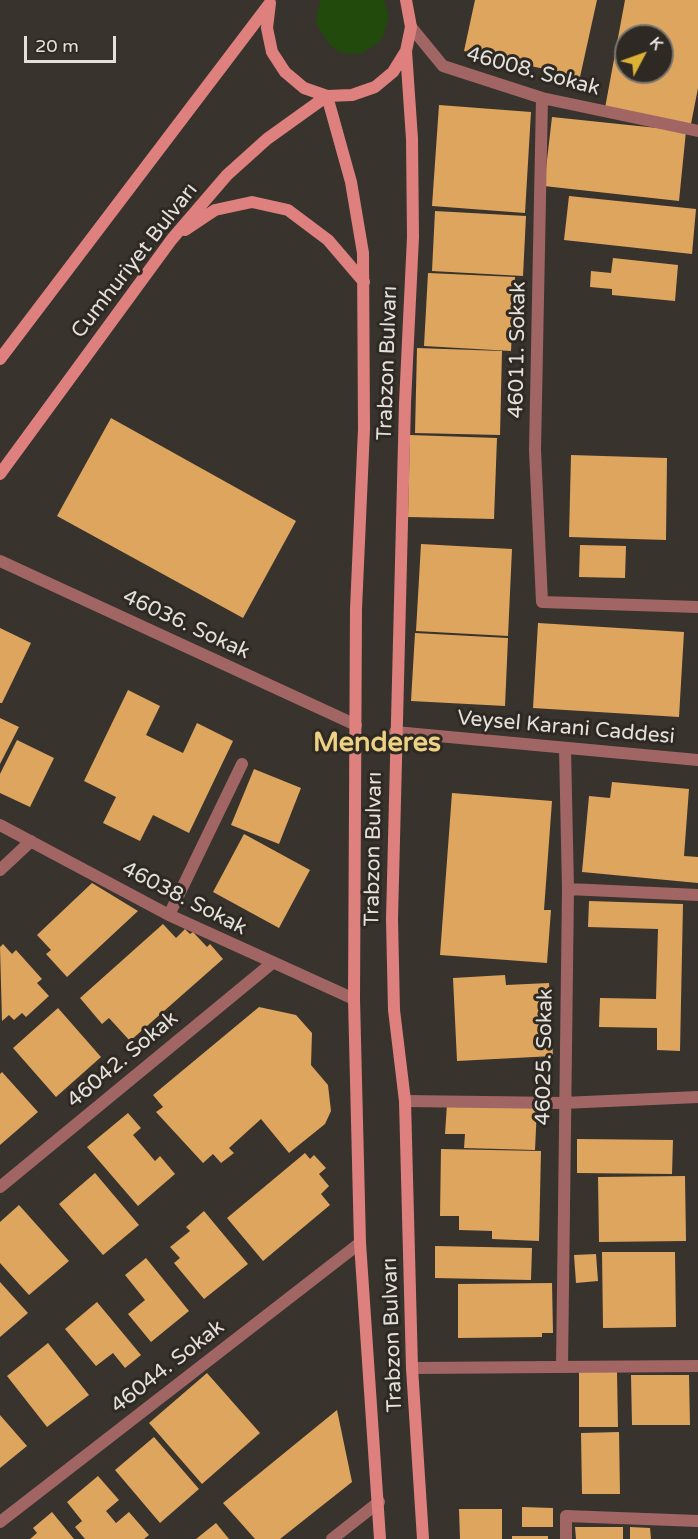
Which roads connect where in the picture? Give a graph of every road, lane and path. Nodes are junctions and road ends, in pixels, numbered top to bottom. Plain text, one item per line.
1 (406, 0) edge
2 (416, 0) edge
3 (271, 2) edge
4 (411, 27) junction
5 (406, 51) junction
6 (327, 96) junction
7 (542, 98) junction
8 (698, 131) edge
9 (172, 240) junction
10 (364, 282) junction
11 (0, 358) edge
12 (0, 474) edge
13 (0, 561) edge
14 (698, 607) edge
15 (356, 725) junction
16 (395, 732) junction
17 (565, 748) junction
18 (698, 760) edge
19 (242, 764) dead end
20 (0, 825) edge
21 (31, 842) junction
22 (0, 870) edge
23 (568, 889) junction
24 (698, 895) edge
25 (169, 915) junction
26 (271, 964) junction
27 (354, 999) junction
28 (698, 1097) edge
29 (405, 1101) junction
30 (563, 1103) junction
31 (0, 1187) edge
32 (360, 1243) junction
33 (698, 1366) edge
34 (562, 1367) junction
35 (412, 1368) junction
36 (379, 1502) junction
37 (698, 1521) edge
38 (0, 1522) edge
39 (332, 1539) edge
40 (380, 1539) edge
41 (423, 1539) edge
42 (566, 1539) edge

1 - 4 main road
2 - 4 main road
3 - 6 main road
3 - 11 main road
4 - 5 main road
4 - 7 street, 46008. Sokak
5 - 6 main road
5 - 16 main road, Trabzon Bulvarı
6 - 9 main road, Cumhuriyet Bulvarı
6 - 10 main road, Trabzon Bulvarı
7 - 8 street, 46008. Sokak
7 - 14 street, 46011. Sokak
9 - 10 main road
9 - 12 main road, Cumhuriyet Bulvarı
10 - 15 main road, Trabzon Bulvarı
13 - 15 street, 46036. Sokak
15 - 27 main road, Trabzon Bulvarı
16 - 17 street, Veysel Karani Caddesi
16 - 29 main road, Trabzon Bulvarı
17 - 18 street, Veysel Karani Caddesi
17 - 23 street, 46025. Sokak
19 - 25 street
20 - 21 street, 46038. Sokak
21 - 22 street
21 - 25 street, 46038. Sokak
23 - 24 street
23 - 30 street, 46025. Sokak
25 - 26 street, 46038. Sokak
26 - 27 street, 46038. Sokak
26 - 31 street, 46042. Sokak
27 - 32 main road, Trabzon Bulvarı
28 - 30 street
29 - 30 street
29 - 35 main road, Trabzon Bulvarı
30 - 34 street, 46025. Sokak
32 - 36 main road, Trabzon Bulvarı
32 - 38 street, 46044. Sokak
33 - 34 street
34 - 35 street
35 - 41 main road, Trabzon Bulvarı
36 - 39 street
36 - 40 main road, Trabzon Bulvarı
37 - 42 street

